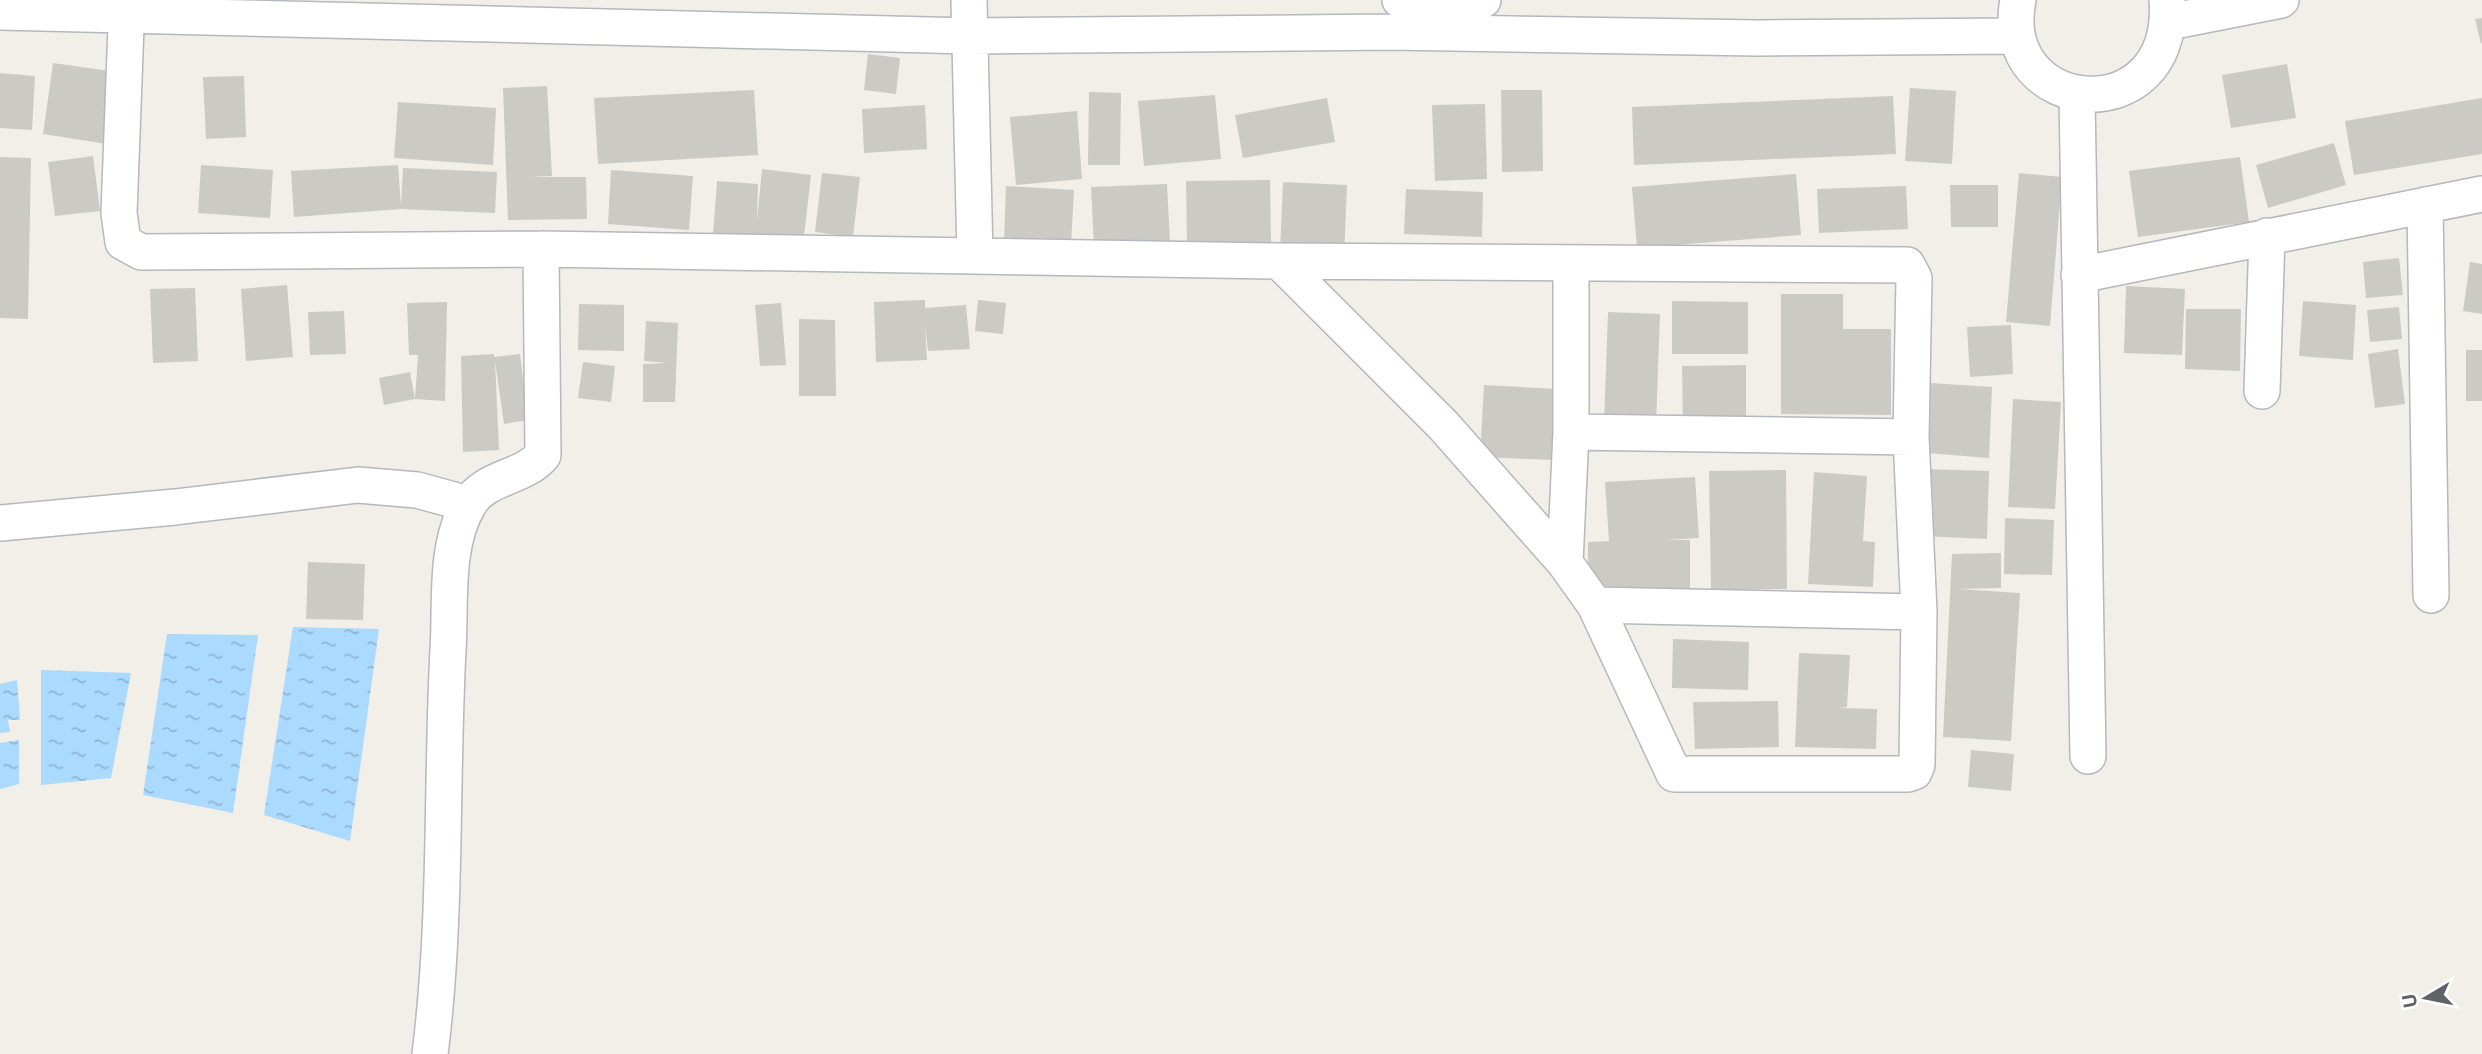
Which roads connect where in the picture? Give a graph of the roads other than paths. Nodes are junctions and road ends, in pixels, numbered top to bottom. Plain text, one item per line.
1 (969, 0) edge
2 (1401, 0) edge
3 (1483, 0) edge
4 (2018, 0) edge
5 (2281, 0) edge
6 (127, 7) edge
7 (2168, 11) edge
8 (0, 12) edge
9 (970, 36) junction
10 (2017, 36) junction
11 (2077, 95) junction
12 (2482, 194) edge
13 (2424, 205) junction
14 (2267, 236) junction
15 (541, 249) junction
16 (975, 256) junction
17 (1279, 261) junction
18 (1571, 262) junction
19 (2079, 275) junction
20 (2262, 391) dead end
21 (1571, 432) junction
22 (1911, 436) junction
23 (468, 504) junction
24 (0, 523) edge
25 (1565, 563) junction
26 (2431, 595) dead end
27 (1595, 605) junction
28 (1919, 612) junction
29 (2088, 756) dead end
30 (430, 1054) edge

1 - 9 street
2 - 3 street
4 - 10 street
5 - 7 street
6 - 8 street
6 - 9 street
6 - 15 street
7 - 11 street
9 - 10 street
9 - 16 street
10 - 11 street
11 - 19 street
12 - 13 street
13 - 14 street
13 - 26 street
14 - 19 street
14 - 20 street
15 - 16 street
15 - 23 street
16 - 17 street
17 - 18 street
17 - 25 street
18 - 21 street
18 - 22 street
19 - 29 street
21 - 22 street
21 - 25 street
22 - 28 street
23 - 24 street
23 - 30 street
25 - 27 street
27 - 28 street
27 - 28 street

